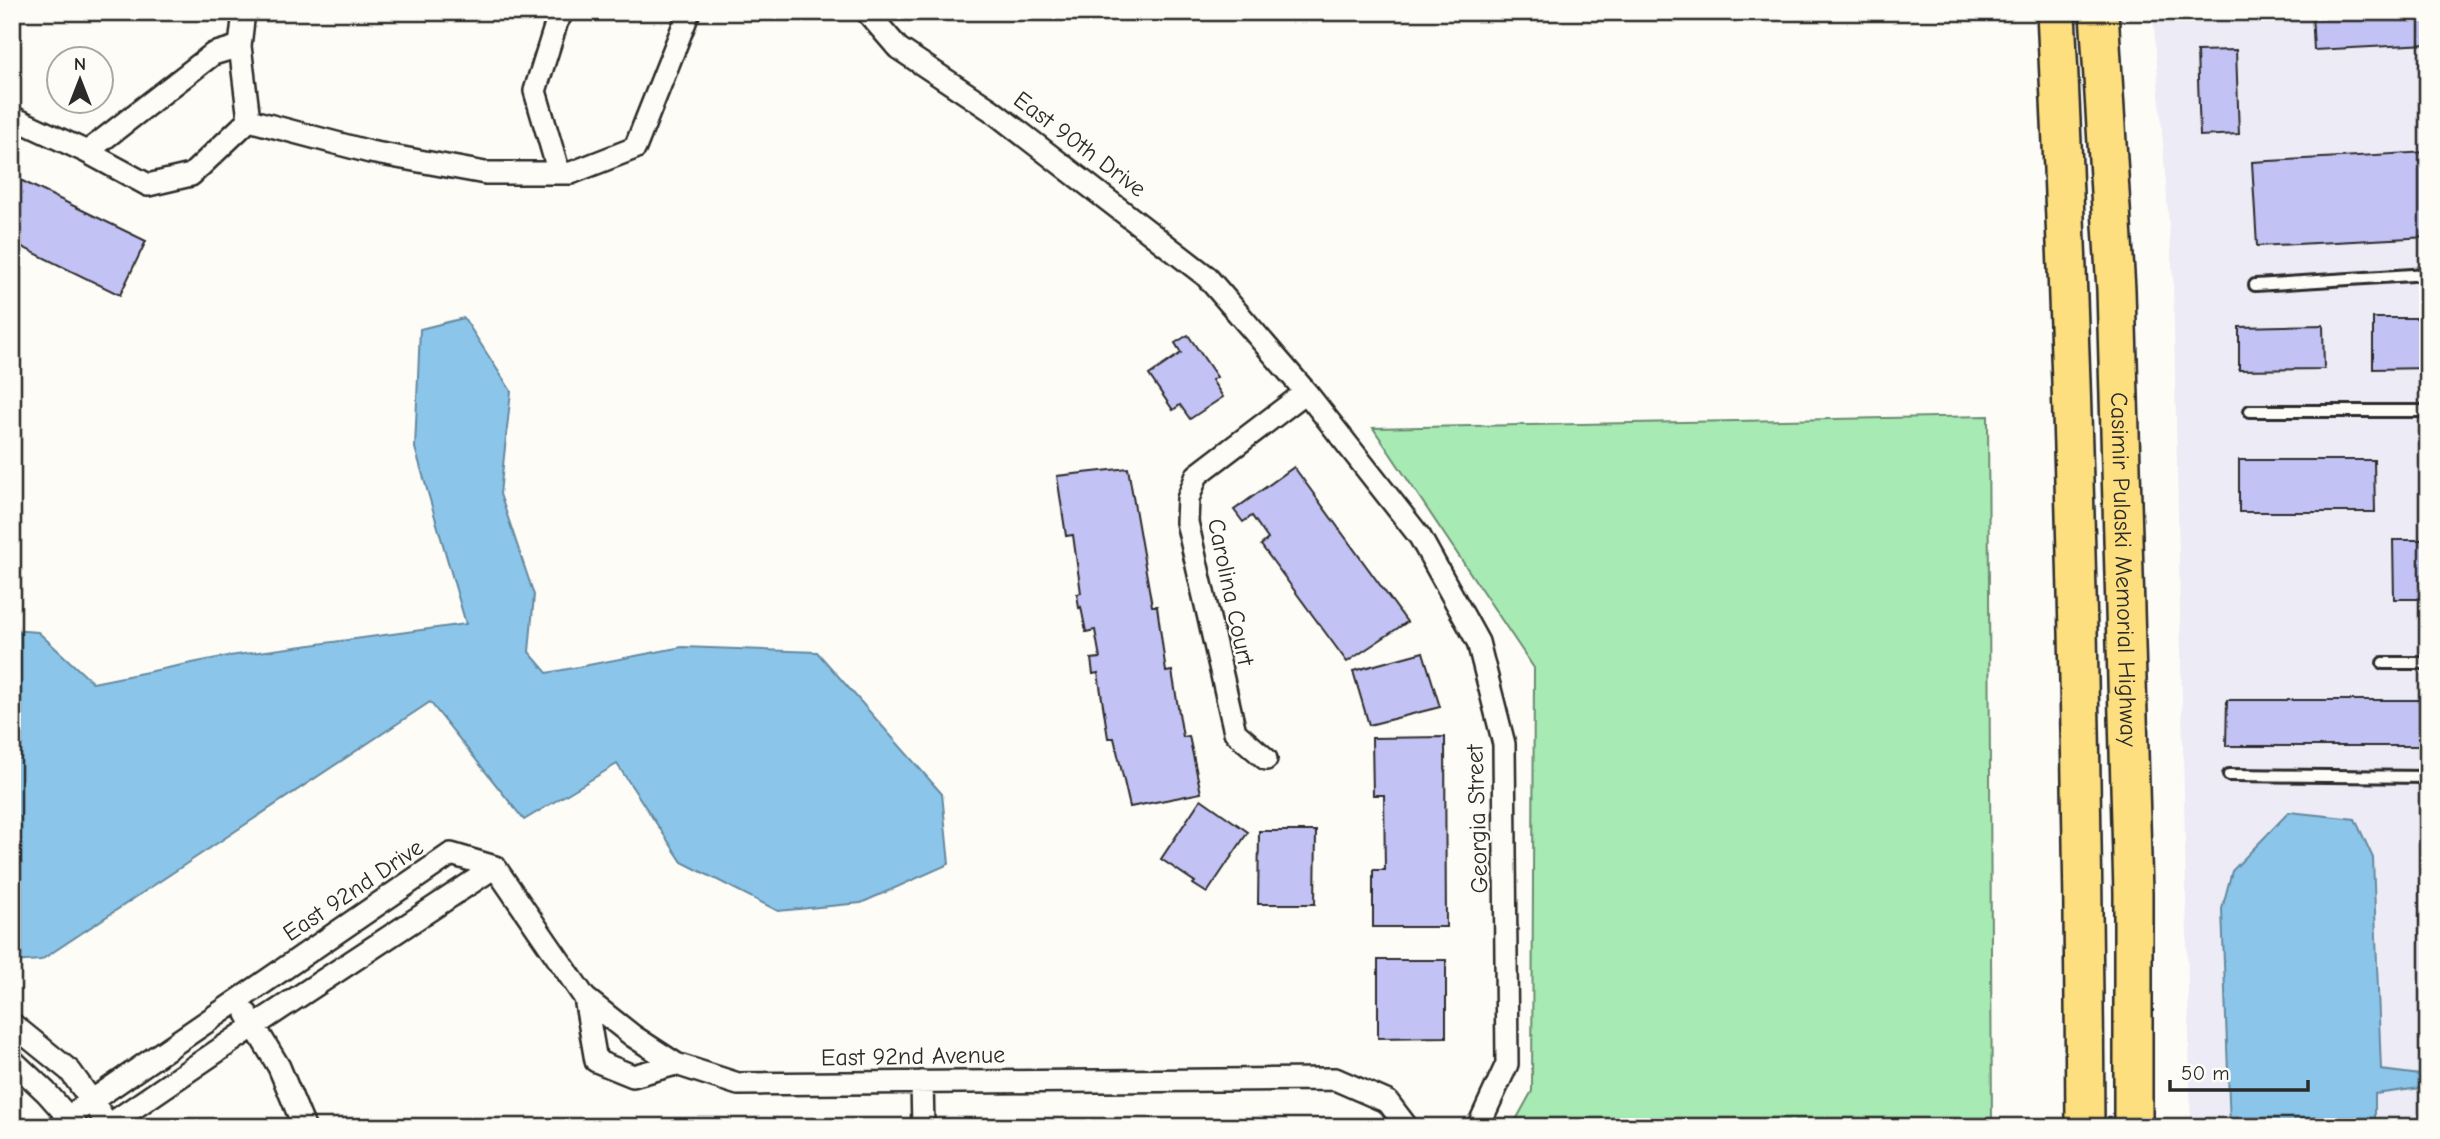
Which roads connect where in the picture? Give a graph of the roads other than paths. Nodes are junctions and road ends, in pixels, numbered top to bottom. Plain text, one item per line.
1 (244, 12) edge
2 (563, 12) edge
3 (688, 12) edge
4 (867, 12) edge
5 (2056, 12) edge
6 (2099, 12) edge
7 (240, 46) junction
8 (12, 117) edge
9 (249, 120) junction
10 (87, 152) junction
11 (559, 173) junction
12 (2428, 274) edge
13 (2255, 285) dead end
14 (1251, 330) joint
15 (1306, 392) junction
16 (2250, 411) dead end
17 (2428, 411) edge
18 (2383, 663) dead end
19 (2428, 663) edge
20 (1266, 759) dead end
21 (2229, 775) dead end
22 (2428, 777) edge
23 (495, 867) junction
24 (584, 998) junction
25 (238, 1000) junction
26 (12, 1024) edge
27 (254, 1026) junction
28 (12, 1060) edge
29 (676, 1064) junction
30 (922, 1082) junction
31 (92, 1102) junction
32 (73, 1122) edge
33 (108, 1126) edge
34 (304, 1127) edge
35 (923, 1127) edge
36 (1407, 1127) edge
37 (1478, 1127) edge
38 (2085, 1127) edge
39 (2133, 1127) edge

1 - 7 street
2 - 11 street
3 - 11 street
4 - 14 street, East 90th Drive
5 - 38 highway, Casimir Pulaski Memorial Highway
6 - 39 highway, Casimir Pulaski Memorial Highway
7 - 9 street
7 - 10 street
8 - 10 street
9 - 10 street
9 - 11 street
12 - 13 lane
14 - 15 street, Georgia Street
15 - 20 street, Carolina Court
15 - 37 street, Georgia Street
16 - 17 lane
18 - 19 lane
21 - 22 lane
23 - 24 street, East 92nd Avenue
23 - 25 street, East 92nd Drive
23 - 27 street
24 - 29 street, East 92nd Avenue
24 - 29 street
25 - 27 street
25 - 31 street, East 92nd Drive
26 - 31 street
27 - 33 street
27 - 34 street
28 - 32 street
29 - 30 street, East 92nd Avenue
30 - 35 street
30 - 36 street, East 92nd Avenue
31 - 32 street, East 92nd Drive
31 - 33 street

